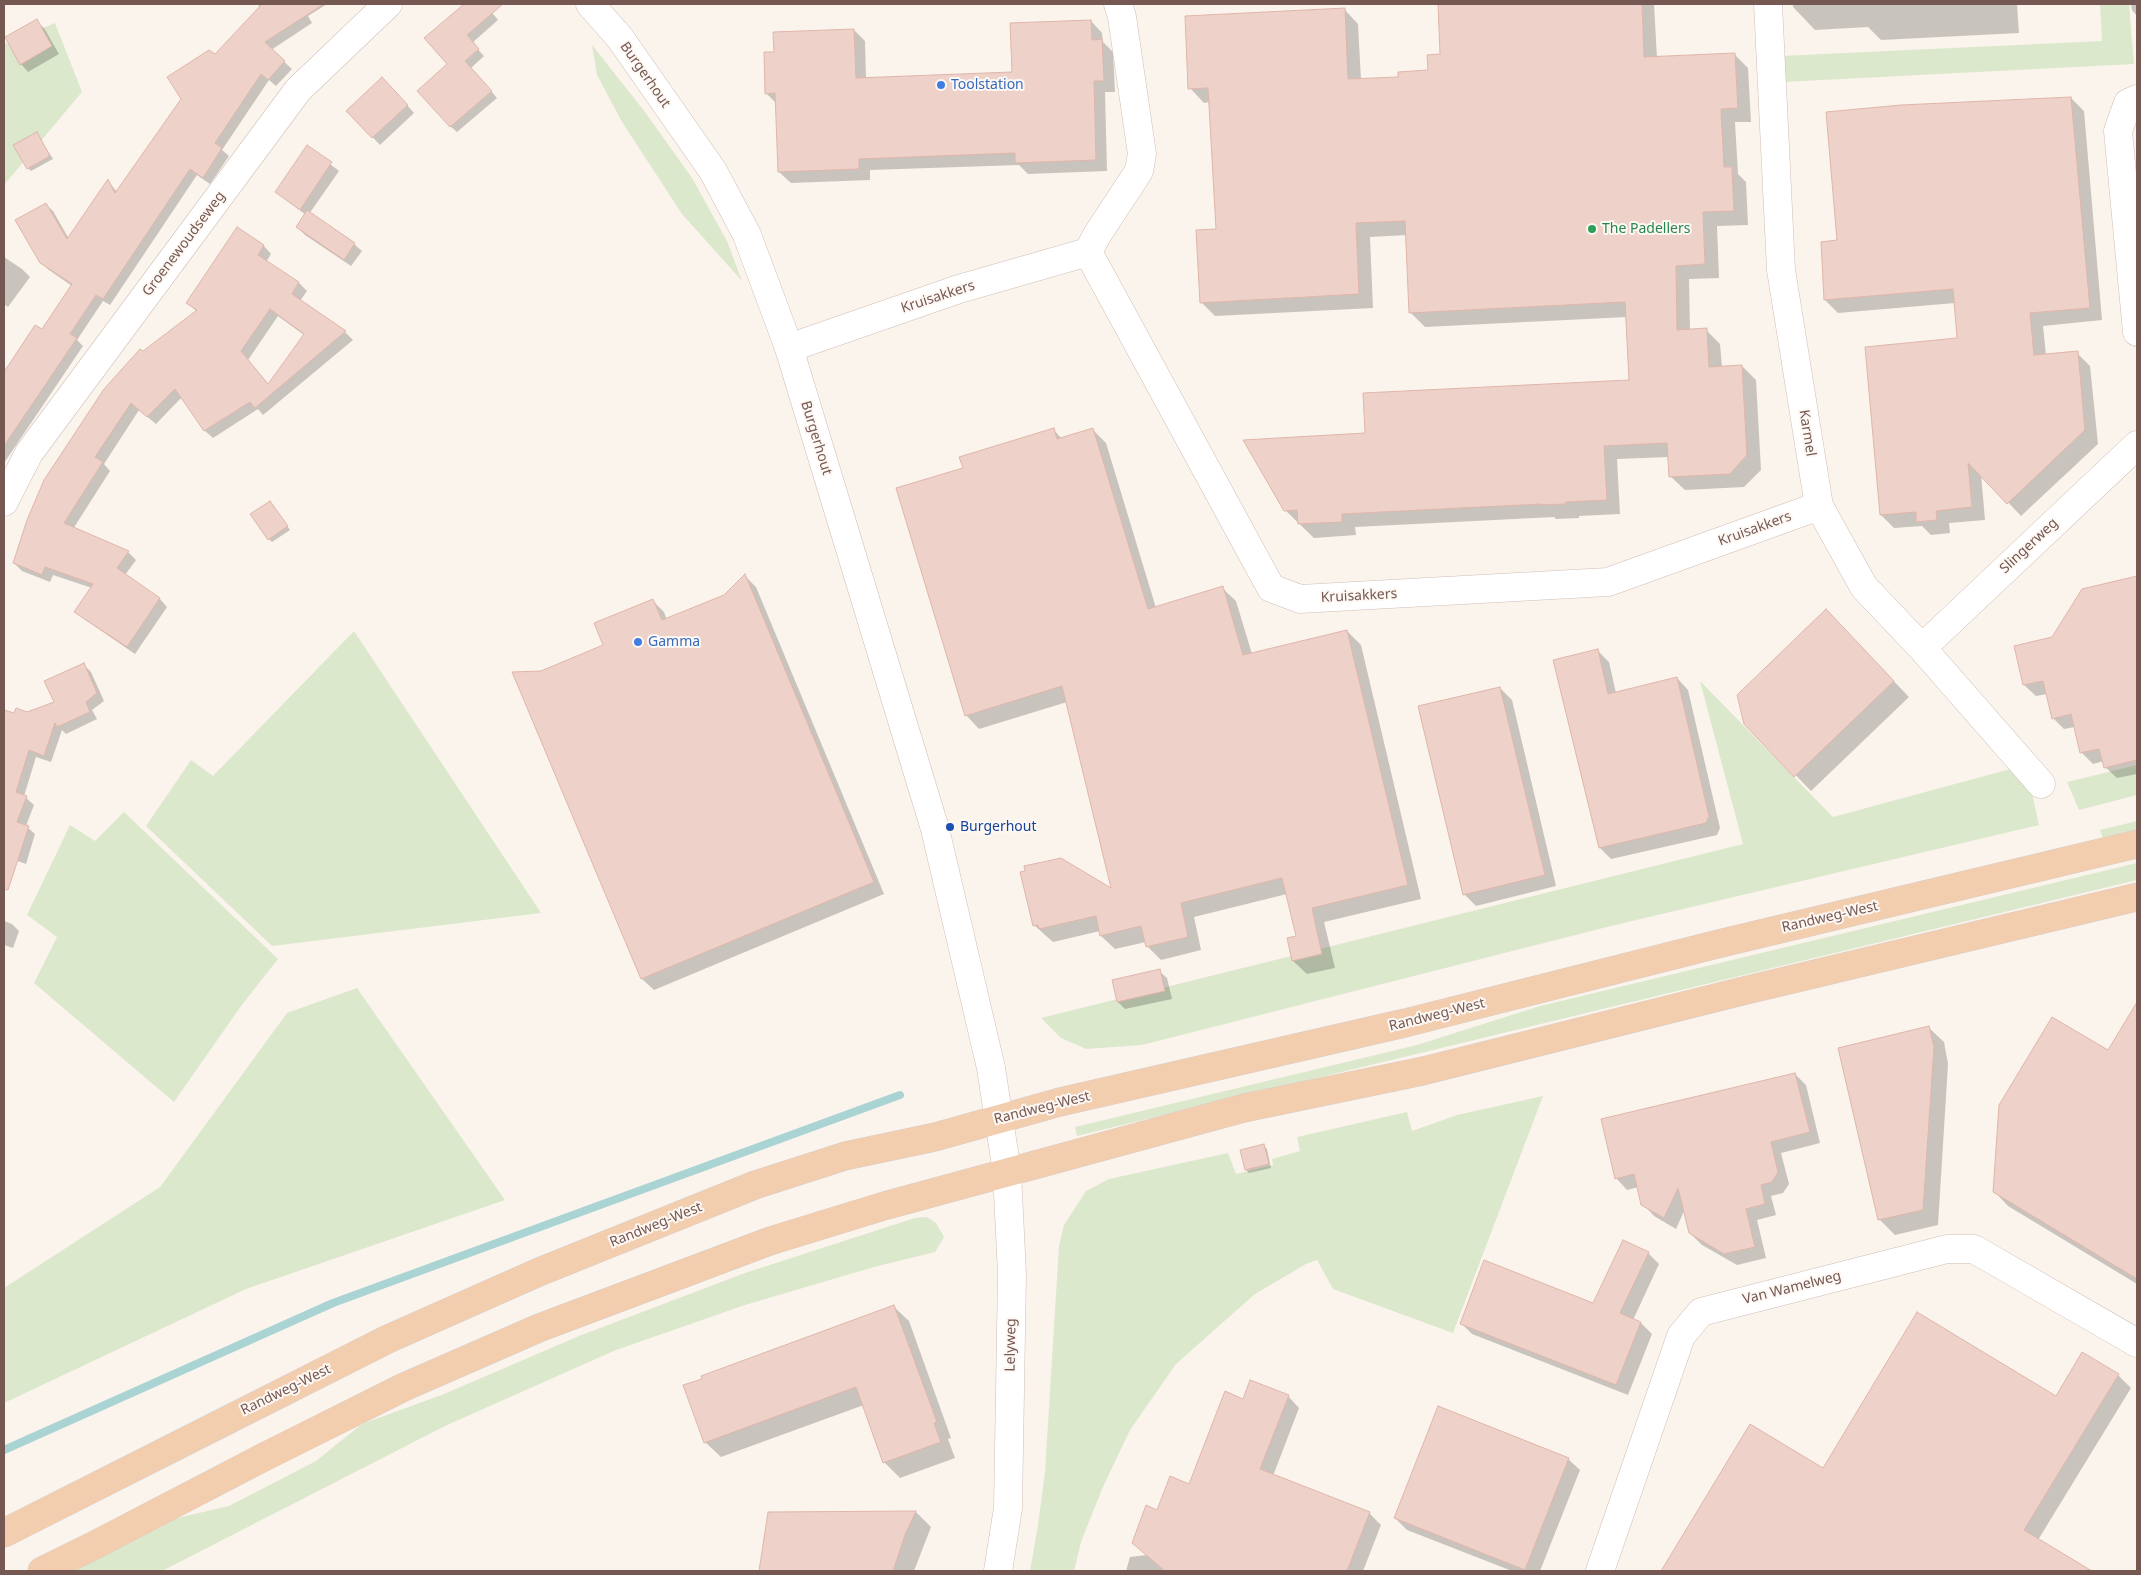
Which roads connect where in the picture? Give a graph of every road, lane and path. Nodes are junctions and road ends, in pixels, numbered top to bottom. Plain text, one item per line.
1 (388, 4) edge
2 (590, 4) edge
3 (1118, 4) edge
4 (1768, 4) edge
5 (2137, 99) edge
6 (1088, 252) junction
7 (2137, 332) edge
8 (789, 348) junction
9 (2137, 445) edge
10 (4, 502) edge
11 (1818, 506) junction
12 (1922, 648) junction
13 (2041, 784) dead end
14 (2137, 844) edge
15 (2137, 896) edge
16 (999, 1118) junction
17 (1007, 1172) junction
18 (2137, 1343) edge
19 (4, 1533) edge
20 (42, 1571) edge
21 (998, 1571) edge
22 (1600, 1571) edge

1 - 10 street, Groenewoudseweg
2 - 8 street, Burgerhout
3 - 6 street
4 - 11 street, Karmel
5 - 7 street
6 - 8 street, Kruisakkers
6 - 11 street, Kruisakkers
8 - 16 street, Burgerhout
9 - 12 street, Slingerweg
11 - 12 street, Karmel
12 - 13 street, Karmel
14 - 16 main road, Randweg-West
15 - 17 main road
16 - 17 street, Lelyweg
16 - 19 main road, Randweg-West
17 - 20 main road
17 - 21 street, Lelyweg
18 - 22 street, Van Wamelweg

